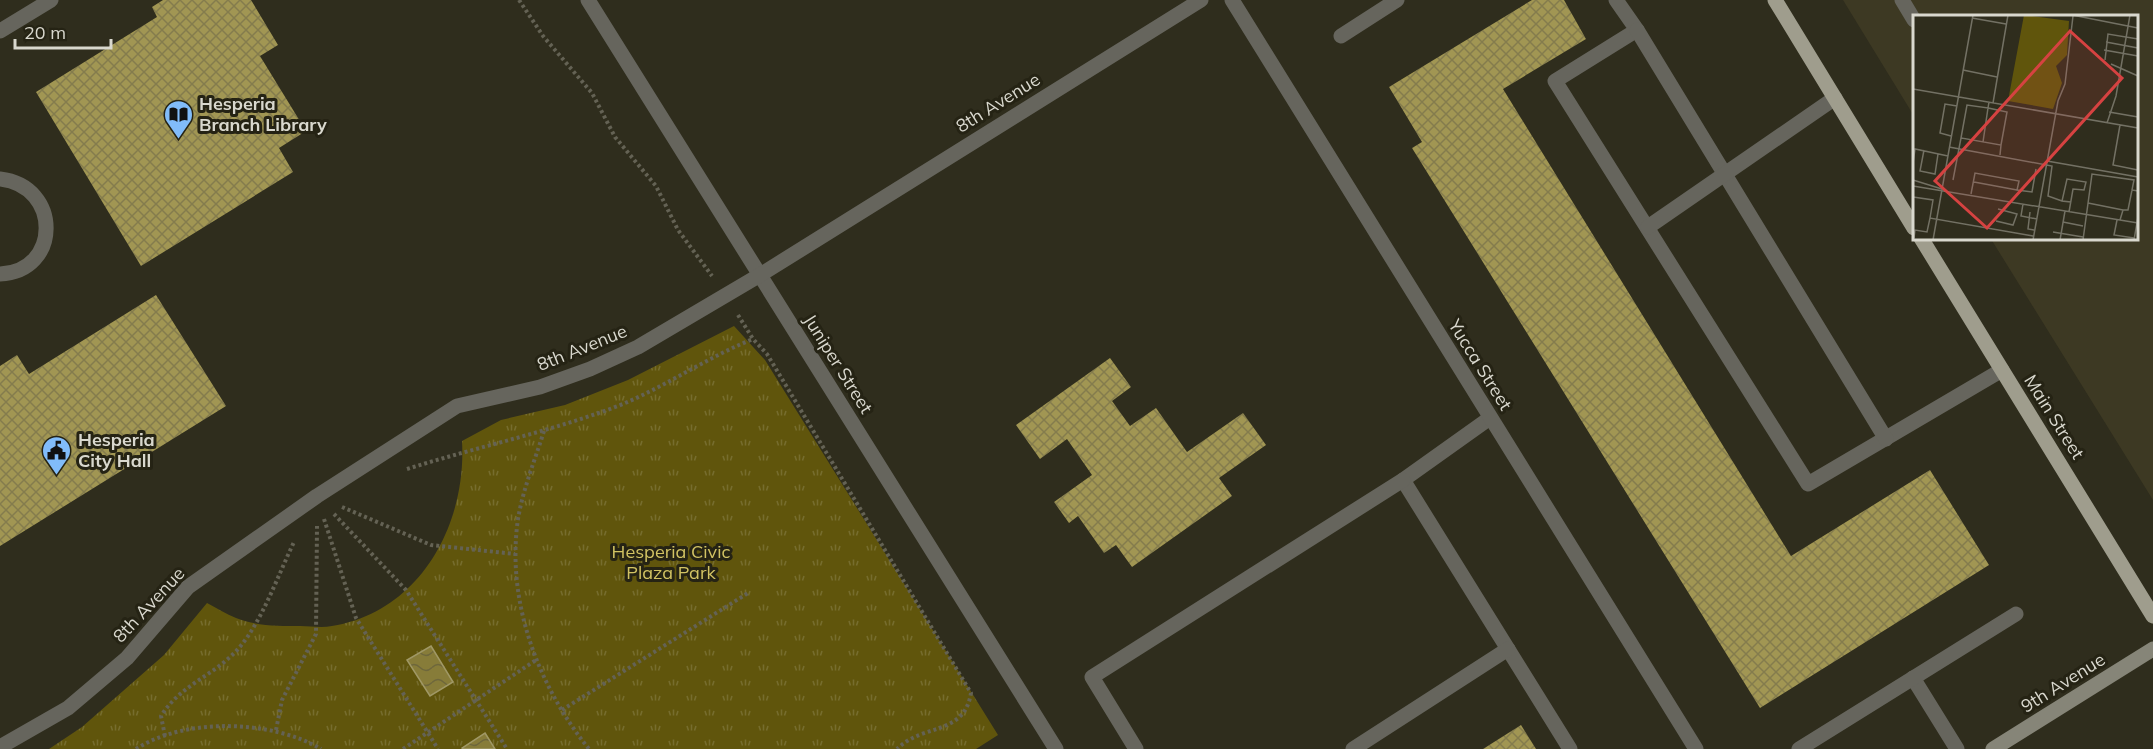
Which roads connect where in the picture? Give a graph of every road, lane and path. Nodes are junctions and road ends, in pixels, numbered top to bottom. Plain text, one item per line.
1 (51, 0) edge
2 (519, 0) edge
3 (588, 0) edge
4 (1232, 0) edge
5 (1397, 0) edge
6 (1616, 0) edge
7 (1775, 0) edge
8 (1902, 0) edge
9 (1198, 1) edge
10 (1913, 18) edge
11 (1637, 30) junction
12 (0, 31) edge
13 (1341, 36) dead end
14 (1835, 98) junction
15 (1724, 174) junction
16 (0, 179) edge
17 (1913, 226) edge
18 (1648, 227) junction
19 (1922, 240) edge
20 (0, 274) edge
21 (760, 274) junction
22 (726, 295) junction
23 (753, 339) junction
24 (2002, 370) junction
25 (1490, 418) junction
26 (544, 431) junction
27 (1886, 439) junction
28 (396, 472) dead end
29 (1403, 480) junction
30 (317, 496) junction
31 (297, 536) dead end
32 (516, 554) junction
33 (748, 592) dead end
34 (2016, 614) dead end
35 (2153, 616) edge
36 (1508, 649) junction
37 (2153, 649) edge
38 (536, 660) junction
39 (1913, 678) junction
40 (477, 701) junction
41 (562, 710) junction
42 (276, 730) junction
43 (428, 734) junction
44 (165, 736) junction
45 (0, 747) edge
46 (586, 748) edge
47 (136, 749) edge
48 (321, 749) edge
49 (403, 749) edge
50 (438, 749) edge
51 (507, 749) edge
52 (897, 749) edge
53 (1056, 749) edge
54 (1136, 749) edge
55 (1353, 749) edge
56 (1570, 749) edge
57 (1696, 749) edge
58 (1799, 749) edge
59 (1957, 749) edge
60 (1994, 749) edge

1 - 12 street
2 - 22 path
3 - 21 street, Juniper Street
4 - 25 street, Yucca Street
5 - 13 street
6 - 11 street
7 - 14 main road
8 - 10 street
9 - 21 street, 8th Avenue
11 - 15 street
11 - 18 street
14 - 15 street
14 - 17 main road
15 - 18 street
15 - 27 street
16 - 20 street
18 - 27 street
19 - 24 main road, Main Street
21 - 22 street, 8th Avenue
21 - 53 street, Juniper Street
22 - 23 path
22 - 30 street, 8th Avenue
23 - 26 path
23 - 52 path
24 - 27 street
24 - 35 main road, Main Street
25 - 29 street
25 - 57 street, Yucca Street
26 - 28 path
26 - 32 path
29 - 36 street
29 - 54 street
30 - 32 path
30 - 40 path
30 - 42 path
30 - 43 path
30 - 45 street, 8th Avenue
31 - 44 path
32 - 38 path
33 - 41 path
34 - 39 street
36 - 55 street
36 - 56 street
37 - 60 street, 9th Avenue
38 - 40 path
38 - 41 path
39 - 58 street
39 - 59 street
40 - 43 path
40 - 51 path
41 - 46 path
42 - 44 path
42 - 48 path
43 - 49 path
43 - 50 path
44 - 47 path

